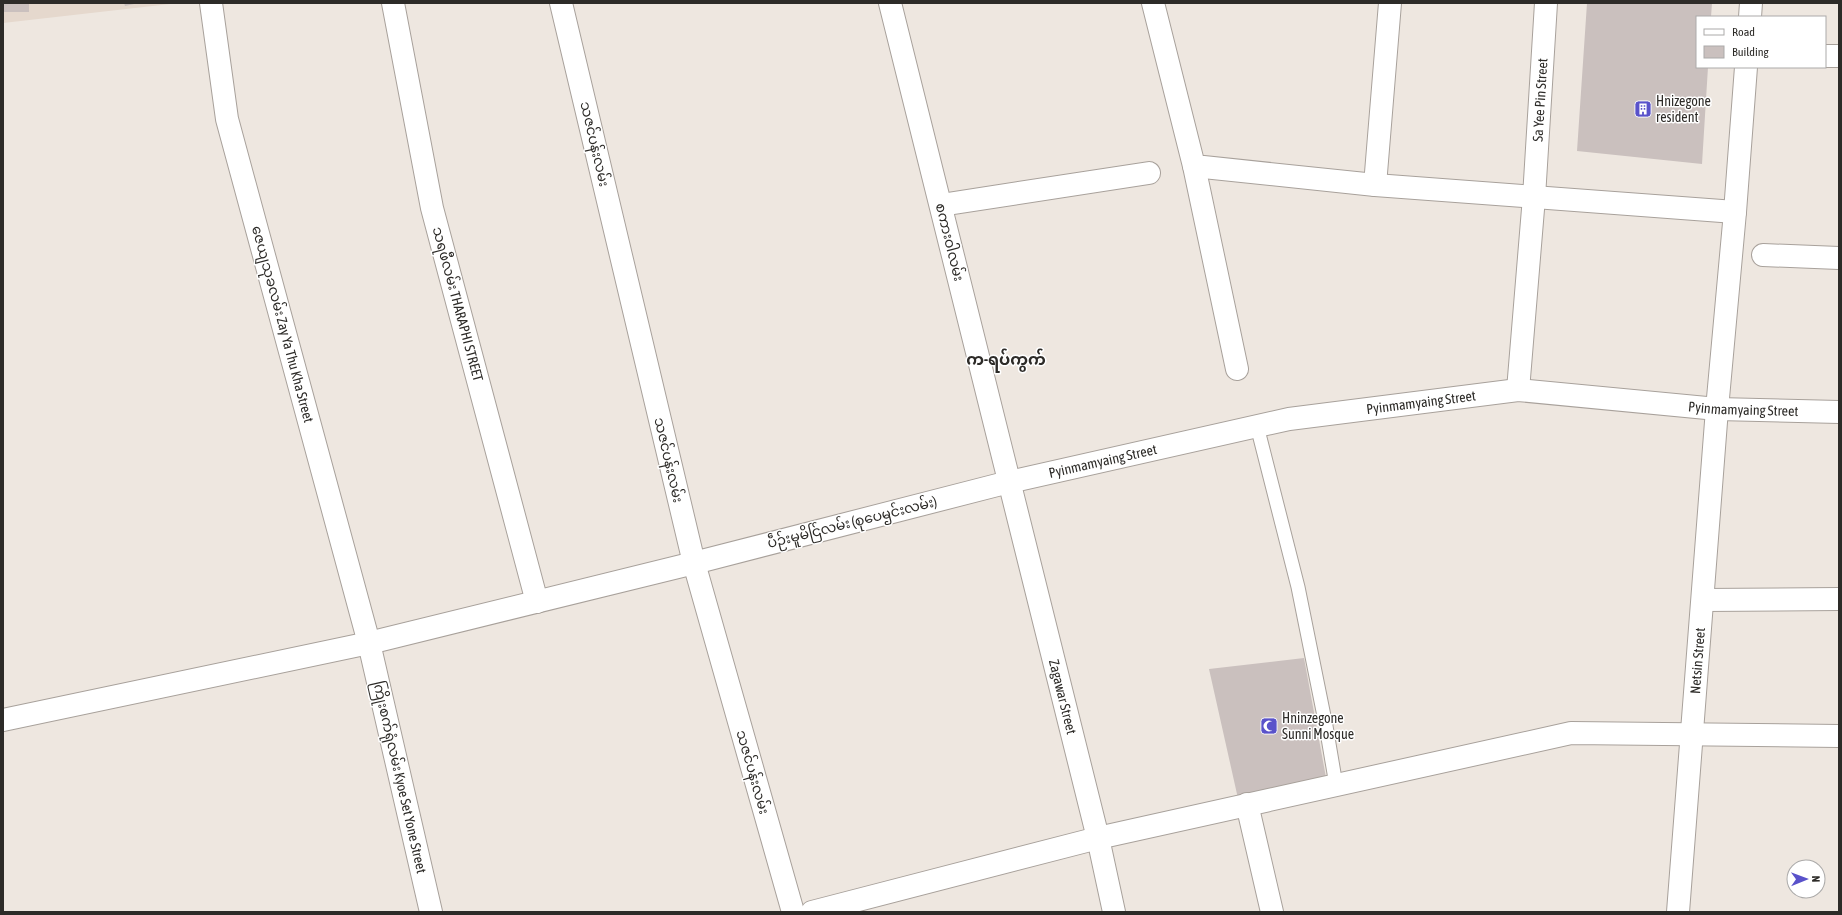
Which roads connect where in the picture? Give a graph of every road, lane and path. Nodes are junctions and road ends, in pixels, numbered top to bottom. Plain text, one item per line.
1 (211, 3) edge
2 (393, 3) edge
3 (561, 3) edge
4 (890, 3) edge
5 (1153, 3) edge
6 (1390, 3) edge
7 (1546, 3) edge
8 (1751, 3) edge
9 (1750, 16) edge
10 (1826, 56) edge
11 (1839, 56) edge
12 (1746, 68) edge
13 (1194, 166) junction
14 (1149, 174) dead end
15 (1376, 185) junction
16 (1534, 197) junction
17 (940, 205) junction
18 (1735, 212) junction
19 (1763, 255) dead end
20 (1839, 258) edge
21 (1238, 369) dead end
22 (1518, 390) junction
23 (1717, 409) junction
24 (1839, 412) edge
25 (1257, 426) junction
26 (1009, 482) junction
27 (694, 563) junction
28 (1839, 599) edge
29 (1703, 600) junction
30 (537, 602) junction
31 (369, 643) junction
32 (3, 720) edge
33 (1692, 734) junction
34 (1839, 736) edge
35 (1336, 785) junction
36 (1247, 804) junction
37 (1098, 838) junction
38 (431, 912) edge
39 (793, 912) edge
40 (812, 912) edge
41 (1114, 912) edge
42 (1272, 912) edge
43 (1678, 912) edge

1 - 31 street, ဇေယျသုခလမ်း Zay Ya Thu Kha Street
2 - 30 street, သရဖီလမ်း THARAPHI STREET
3 - 27 street, သဇင်ပန်းလမ်း
4 - 17 street, စကားဝါလမ်း
5 - 13 street
6 - 15 street
7 - 16 street, Sa Yee Pin Street
8 - 9 street
10 - 11 street
12 - 18 street, Netsin Street
13 - 15 street
13 - 21 street
14 - 17 street
15 - 16 street
16 - 18 street
16 - 22 street, Sa Yee Pin Street
17 - 26 street, စကားဝါလမ်း
18 - 23 street, Netsin Street
19 - 20 street
22 - 23 street, Pyinmamyaing Street
22 - 25 street, Pyinmamyaing Street
23 - 24 street, Pyinmamyaing Street
23 - 29 street, Netsin Street
25 - 26 street, Pyinmamyaing Street
25 - 35 lane
26 - 27 street, ပဵဉ်းမူမိင်ြလမ်း (စုပေၝင်းလမ်း)
26 - 37 street, Zagawar Street
27 - 30 street, ပဵဉ်းမူမိင်ြလမ်း (စုပေၝင်းလမ်း)
27 - 39 street, သဇင်ပန်းလမ်း
28 - 29 street
29 - 33 street, Netsin Street
30 - 31 street, ပဵဉ်းမူမိင်ြလမ်း (စုပေၝင်းလမ်း)
31 - 32 street, ပဵဉ်းမူမိင်ြလမ်း (စုပေၝင်းလမ်း)
31 - 38 street, ကြိုးစက်ရုံလမ်း Kyoe Set Yone Street
33 - 34 street
33 - 35 street
33 - 43 street, Netsin Street
35 - 36 street
36 - 37 street
36 - 42 street
37 - 40 street
37 - 41 street, Zagawar Street

